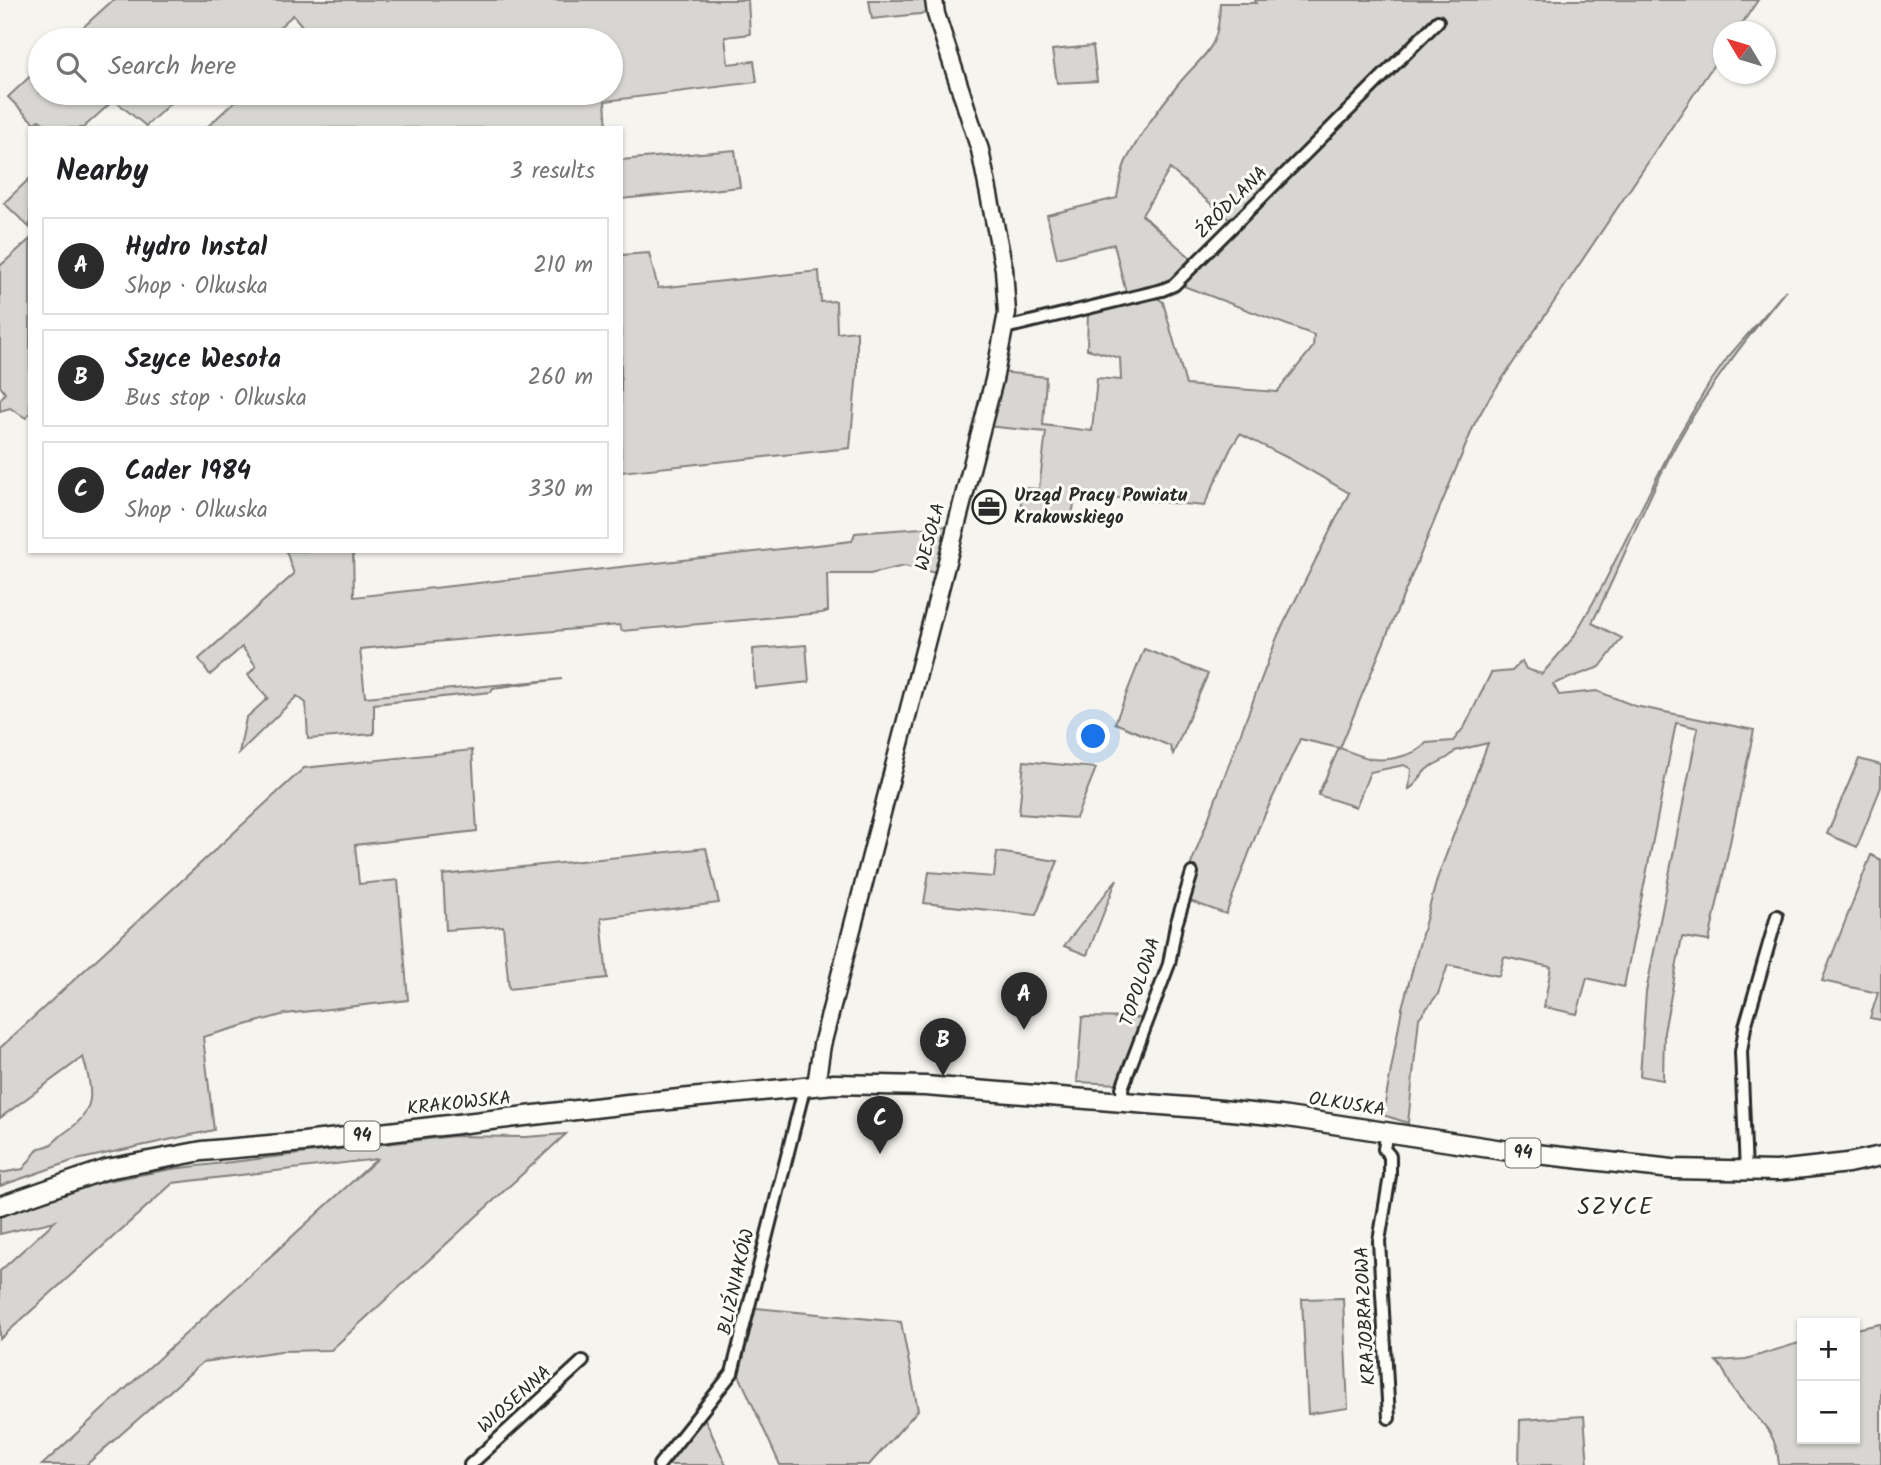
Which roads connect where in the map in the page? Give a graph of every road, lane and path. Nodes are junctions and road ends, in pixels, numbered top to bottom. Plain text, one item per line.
1 (934, 0) edge
2 (1438, 21) dead end
3 (1005, 328) junction
4 (1192, 873) dead end
5 (1777, 916) dead end
6 (810, 1085) junction
7 (1123, 1102) junction
8 (1387, 1132) junction
9 (1881, 1156) edge
10 (1746, 1172) junction
11 (0, 1206) edge
12 (583, 1361) dead end
13 (1389, 1418) dead end
14 (470, 1465) edge
15 (659, 1465) edge

1 - 3 street, WESOŁA
2 - 3 street, ŹRÓDLANA
3 - 6 street, WESOŁA
4 - 7 street, TOPOLOWA
5 - 10 street
6 - 7 main road, OLKUSKA / 94
6 - 11 main road, KRAKOWSKA / 94
6 - 15 street, BLIŹNIAKÓW
7 - 8 main road, OLKUSKA / 94
8 - 10 main road, OLKUSKA / 94
8 - 13 street, KRAJOBRAZOWA
9 - 10 main road, OLKUSKA / 94
12 - 14 street, WIOSENNA

